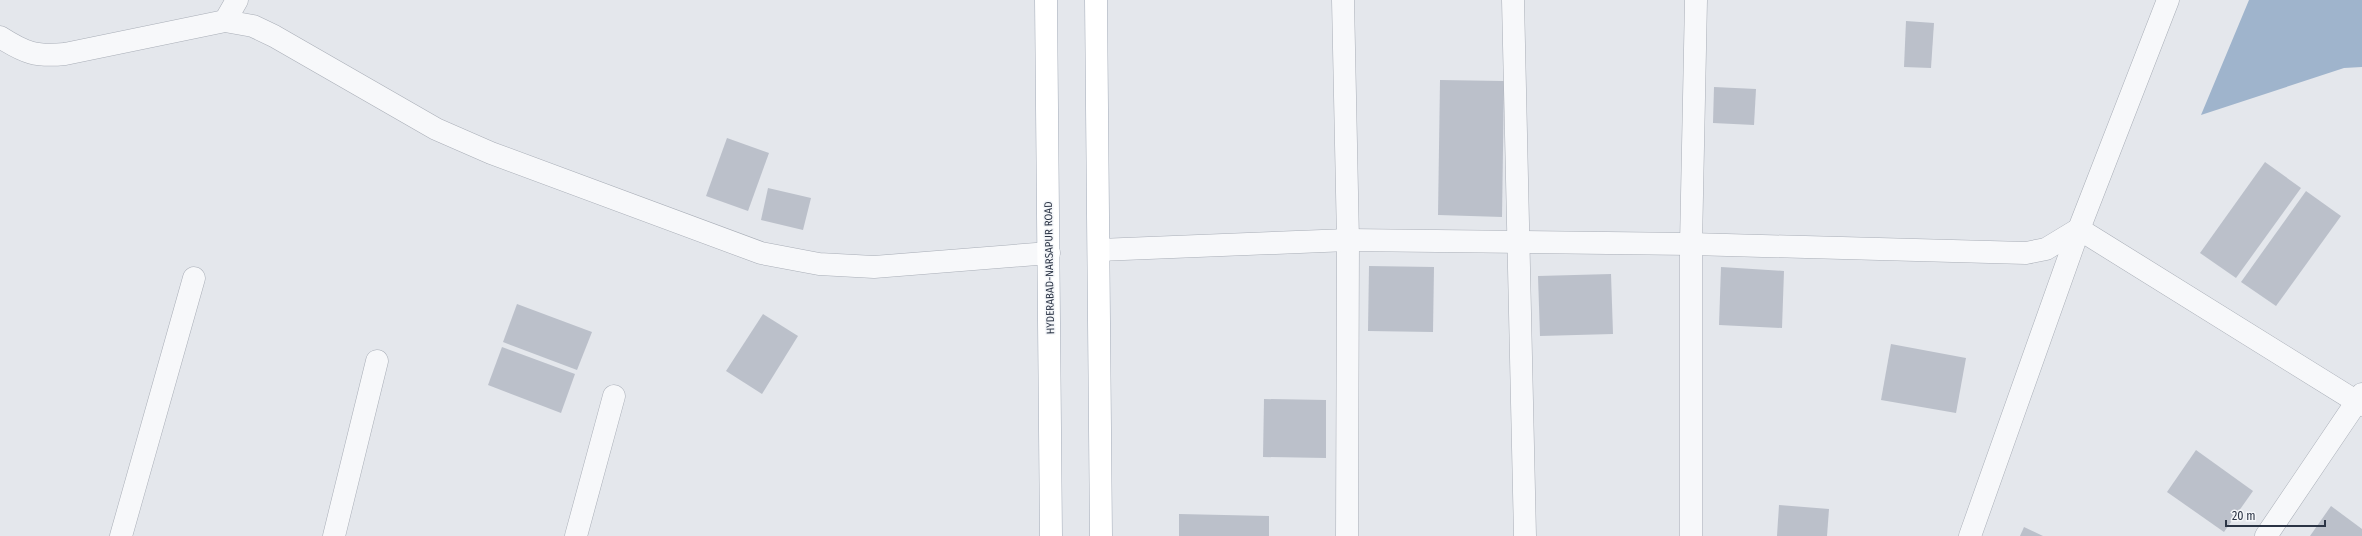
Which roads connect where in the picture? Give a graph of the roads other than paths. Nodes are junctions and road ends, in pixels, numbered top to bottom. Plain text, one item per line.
1 (237, 0) edge
2 (1046, 0) edge
3 (1096, 0) edge
4 (1342, 0) edge
5 (1513, 0) edge
6 (1696, 0) edge
7 (2168, 0) edge
8 (225, 21) junction
9 (0, 37) edge
10 (2078, 229) junction
11 (1348, 240) junction
12 (1518, 243) junction
13 (1691, 244) junction
14 (1099, 250) junction
15 (1049, 253) junction
16 (194, 278) dead end
17 (377, 361) dead end
18 (614, 396) dead end
19 (2360, 400) edge
20 (120, 536) edge
21 (334, 536) edge
22 (576, 536) edge
23 (1051, 536) edge
24 (1101, 536) edge
25 (1347, 536) edge
26 (1524, 536) edge
27 (1691, 536) edge
28 (1970, 536) edge
29 (2266, 536) edge

1 - 8 street
2 - 15 main road, HYDERABAD-NARSAPUR ROAD
3 - 14 main road
4 - 11 street
5 - 12 street
6 - 13 street
7 - 10 street
8 - 9 street
8 - 15 street
10 - 13 street
10 - 19 street
10 - 28 street
11 - 12 street
11 - 14 street
11 - 25 street
12 - 13 street
12 - 26 street
13 - 27 street
14 - 24 main road
15 - 23 main road, HYDERABAD-NARSAPUR ROAD
16 - 20 street
17 - 21 street
18 - 22 street
19 - 29 street

